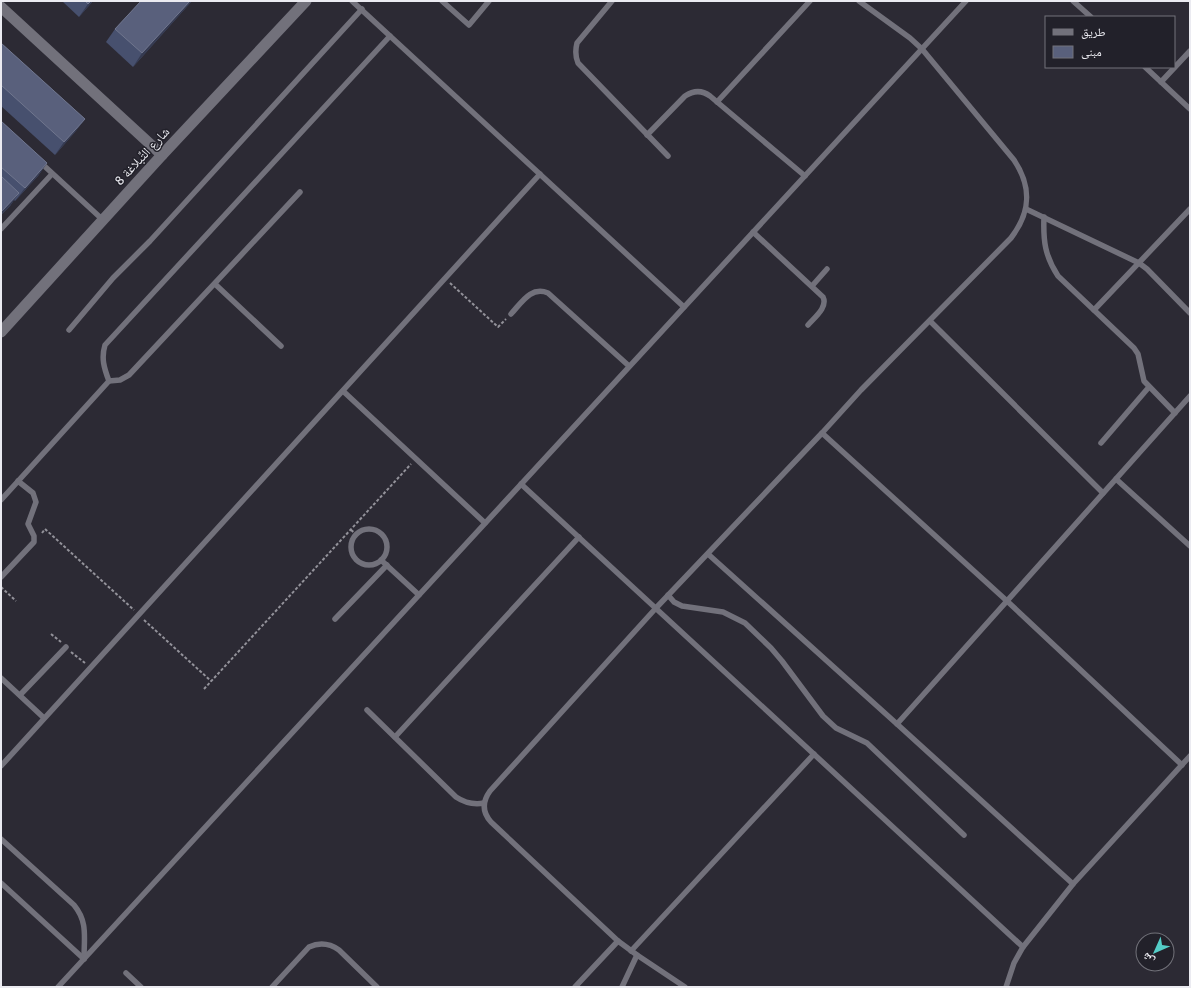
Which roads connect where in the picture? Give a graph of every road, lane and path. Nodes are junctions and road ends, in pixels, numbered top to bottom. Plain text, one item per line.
1 (306, 1) edge
2 (352, 1) edge
3 (442, 1) edge
4 (489, 1) edge
5 (612, 1) edge
6 (810, 1) edge
7 (859, 1) edge
8 (966, 1) edge
9 (1073, 1) edge
10 (1, 7) edge
11 (362, 9) junction
12 (1090, 16) edge
13 (390, 36) junction
14 (922, 48) junction
15 (1190, 51) edge
16 (1175, 67) edge
17 (1146, 68) edge
18 (1174, 68) edge
19 (1161, 82) junction
20 (718, 102) junction
21 (1190, 109) edge
22 (647, 135) junction
23 (162, 155) junction
24 (668, 156) dead end
25 (35, 157) edge
26 (52, 174) junction
27 (540, 174) junction
28 (804, 176) junction
29 (300, 192) dead end
30 (1026, 209) junction
31 (1189, 212) edge
32 (1044, 217) junction
33 (103, 220) junction
34 (1, 229) edge
35 (753, 232) junction
36 (1139, 263) junction
37 (827, 270) dead end
38 (445, 278) junction
39 (215, 284) junction
40 (812, 286) junction
41 (684, 307) junction
42 (1094, 310) junction
43 (1190, 313) edge
44 (511, 314) joint
45 (930, 321) junction
46 (808, 325) dead end
47 (69, 330) dead end
48 (1, 332) edge
49 (281, 346) dead end
50 (629, 366) junction
51 (109, 381) junction
52 (1149, 387) junction
53 (343, 391) junction
54 (1190, 396) edge
55 (1175, 413) junction
56 (822, 433) junction
57 (1101, 443) dead end
58 (416, 459) junction
59 (1116, 479) junction
60 (18, 481) junction
61 (521, 484) junction
62 (1103, 493) junction
63 (1, 500) edge
64 (485, 523) junction
65 (351, 530) junction
66 (356, 534) junction
67 (579, 537) junction
68 (34, 542) junction
69 (1190, 546) edge
70 (708, 554) junction
71 (381, 560) junction
72 (387, 565) junction
73 (1, 577) edge
74 (1, 587) edge
75 (419, 595) junction
76 (668, 595) junction
77 (16, 601) dead end
78 (1007, 601) junction
79 (656, 608) junction
80 (139, 614) junction
81 (335, 619) dead end
82 (66, 647) dead end
83 (1, 678) edge
84 (211, 681) junction
85 (204, 689) dead end
86 (20, 696) junction
87 (367, 710) dead end
88 (44, 718) junction
89 (897, 724) junction
90 (395, 738) junction
91 (814, 754) junction
92 (1190, 756) edge
93 (1182, 765) junction
94 (1, 766) edge
95 (484, 804) junction
96 (964, 835) dead end
97 (1, 839) edge
98 (1, 883) edge
99 (1073, 884) junction
100 (618, 941) junction
101 (1023, 947) junction
102 (631, 951) junction
103 (637, 955) junction
104 (84, 959) junction
105 (126, 974) dead end
106 (58, 987) edge
107 (141, 987) edge
108 (272, 987) edge
109 (377, 987) edge
110 (575, 987) edge
111 (622, 987) edge
112 (685, 987) edge
113 (1006, 987) edge

1 - 23 street, شارع التِّبلاغة 8
2 - 11 lane
3 - 4 lane
5 - 22 lane
6 - 20 lane
7 - 14 lane
8 - 14 lane
9 - 12 lane
10 - 23 street
11 - 13 lane
11 - 47 lane
13 - 27 lane
13 - 51 lane
14 - 28 lane
14 - 30 lane
15 - 16 lane
17 - 19 lane
18 - 19 lane
19 - 21 lane
20 - 22 lane
20 - 28 lane
22 - 24 lane
23 - 33 street, شارع التِّبلاغة 8
25 - 26 lane
26 - 33 lane
26 - 34 lane
27 - 38 lane
27 - 41 lane
28 - 35 lane
29 - 39 lane
30 - 32 lane
30 - 45 lane
31 - 36 lane
32 - 36 lane
32 - 42 lane
33 - 48 street, شارع التِّبلاغة 8
35 - 40 lane
35 - 41 lane
36 - 42 lane
36 - 43 lane
37 - 40 lane
38 - 44 path
38 - 53 lane
39 - 49 lane
39 - 51 lane
40 - 46 lane
41 - 50 lane
42 - 52 lane
44 - 50 lane
45 - 56 lane
45 - 62 lane
50 - 61 lane
51 - 60 lane
52 - 55 lane
52 - 57 lane
53 - 58 lane
53 - 80 lane
54 - 55 lane
55 - 59 lane
56 - 70 lane
56 - 78 lane
58 - 64 lane
58 - 65 path
59 - 62 lane
59 - 69 lane
60 - 63 lane
60 - 68 lane
61 - 64 lane
61 - 67 lane
62 - 78 lane
64 - 75 lane
65 - 66 path
65 - 84 path
66 - 71 lane
66 - 71 lane
67 - 79 lane
67 - 90 lane
68 - 73 lane
68 - 80 path
70 - 76 lane
70 - 89 lane
71 - 72 lane
72 - 75 lane
72 - 81 lane
74 - 77 path
75 - 104 lane
76 - 79 lane
76 - 96 lane
78 - 89 lane
78 - 93 lane
79 - 91 lane
79 - 95 lane
80 - 84 path
80 - 88 lane
82 - 86 lane
83 - 86 lane
84 - 85 path
86 - 88 lane
87 - 90 lane
88 - 94 lane
89 - 99 lane
90 - 95 lane
91 - 101 lane
91 - 102 lane
92 - 93 lane
93 - 99 lane
95 - 100 lane
97 - 104 lane
98 - 104 lane
99 - 101 lane
100 - 102 lane
100 - 110 lane
101 - 113 lane
102 - 103 lane
103 - 111 lane
103 - 112 lane
104 - 106 lane
105 - 107 lane
108 - 109 lane

